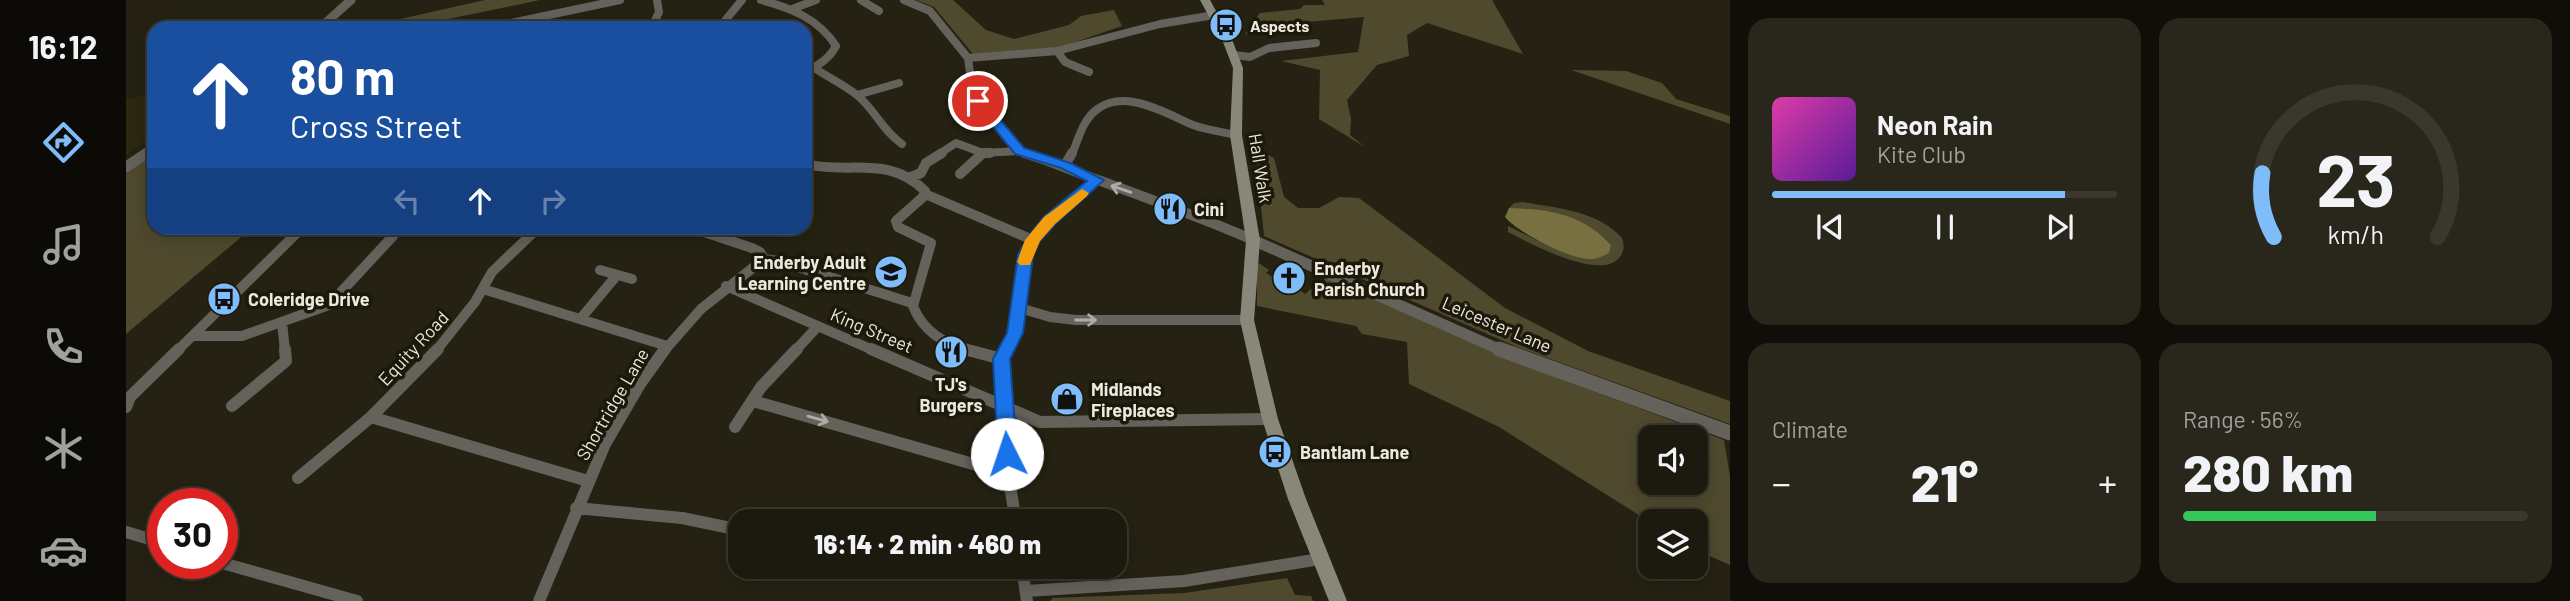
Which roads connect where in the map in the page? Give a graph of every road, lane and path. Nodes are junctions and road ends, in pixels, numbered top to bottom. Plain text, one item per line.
1 (351, 0) edge
2 (620, 0) edge
3 (657, 0) edge
4 (742, 0) edge
5 (761, 0) edge
6 (816, 0) edge
7 (861, 0) edge
8 (904, 0) edge
9 (1205, 0) edge
10 (792, 9) junction
11 (879, 11) dead end
12 (1214, 15) junction
13 (328, 21) edge
14 (520, 21) edge
15 (655, 21) edge
16 (725, 21) edge
17 (810, 21) edge
18 (812, 22) edge
19 (1316, 43) dead end
20 (1057, 51) junction
21 (1234, 57) junction
22 (968, 58) junction
23 (812, 68) edge
24 (812, 72) edge
25 (1088, 72) dead end
26 (899, 83) dead end
27 (856, 95) junction
28 (1236, 135) junction
29 (902, 144) dead end
30 (1019, 151) junction
31 (147, 153) edge
32 (983, 153) junction
33 (916, 159) dead end
34 (926, 163) junction
35 (1065, 165) junction
36 (812, 166) edge
37 (126, 167) edge
38 (960, 174) dead end
39 (911, 177) junction
40 (1097, 180) junction
41 (924, 195) junction
42 (295, 235) edge
43 (530, 235) edge
44 (713, 235) edge
45 (393, 236) dead end
46 (1033, 240) junction
47 (1254, 240) junction
48 (764, 259) junction
49 (600, 270) dead end
50 (617, 275) junction
51 (632, 279) dead end
52 (726, 286) junction
53 (482, 289) junction
54 (912, 303) junction
55 (1020, 309) junction
56 (582, 317) junction
57 (1247, 320) junction
58 (282, 323) junction
59 (818, 326) junction
60 (193, 336) junction
61 (667, 345) junction
62 (1002, 359) junction
63 (753, 401) junction
64 (1004, 406) junction
65 (126, 407) edge
66 (232, 407) dead end
67 (371, 417) junction
68 (1270, 419) junction
69 (735, 427) dead end
70 (1730, 433) edge
71 (1008, 474) junction
72 (298, 478) dead end
73 (588, 481) junction
74 (576, 508) junction
75 (1014, 509) edge
76 (728, 528) edge
77 (126, 532) edge
78 (147, 536) edge
79 (1320, 559) junction
80 (238, 568) edge
81 (1027, 596) edge
82 (357, 601) edge
83 (539, 601) edge
84 (1338, 601) edge

1 - 13 street
2 - 14 street
3 - 15 street
4 - 16 street
5 - 10 street
6 - 10 street
7 - 11 street
8 - 22 street
9 - 12 main road
10 - 17 street
12 - 20 street
12 - 21 main road
18 - 23 street
19 - 21 street
20 - 22 street
20 - 25 street
21 - 28 main road, Hall Walk
22 - 30 street
24 - 27 street
26 - 27 street
27 - 29 street
28 - 35 street
28 - 47 main road, Hall Walk
30 - 32 street
30 - 35 street
31 - 37 street
32 - 34 street
32 - 38 street
33 - 34 street
34 - 39 street
35 - 40 street
36 - 39 street
39 - 41 street
40 - 46 street
47 -> 40 street
41 - 46 street
41 - 54 street
42 - 60 street
43 - 53 street, Equity Road
44 - 48 street
45 - 58 street
46 - 55 street
47 - 57 main road, Hall Walk
47 - 70 street, Leicester Lane
48 - 52 street, Shortridge Lane
48 - 54 street
49 - 50 street
50 - 51 street
50 - 56 street
52 - 59 street, King Street
52 - 61 street, Shortridge Lane
53 - 56 street
53 - 67 street, Equity Road
54 - 62 street
55 -> 57 street
55 - 62 street
56 - 61 street
57 - 68 main road, Hall Walk
58 - 60 street
58 - 66 street
59 - 63 street
59 - 64 street, King Street
60 - 65 street
61 - 73 street, Shortridge Lane
62 - 64 street
63 - 69 street
63 -> 71 street
64 - 68 street, King Street
64 - 71 street
67 - 72 street, Equity Road
67 - 73 street
68 - 79 main road, Hall Walk
71 - 75 street
73 - 74 street, Shortridge Lane
74 - 76 street
74 - 83 street, Shortridge Lane
77 - 78 street
79 - 81 street
79 - 84 main road, Hall Walk
80 - 82 street

